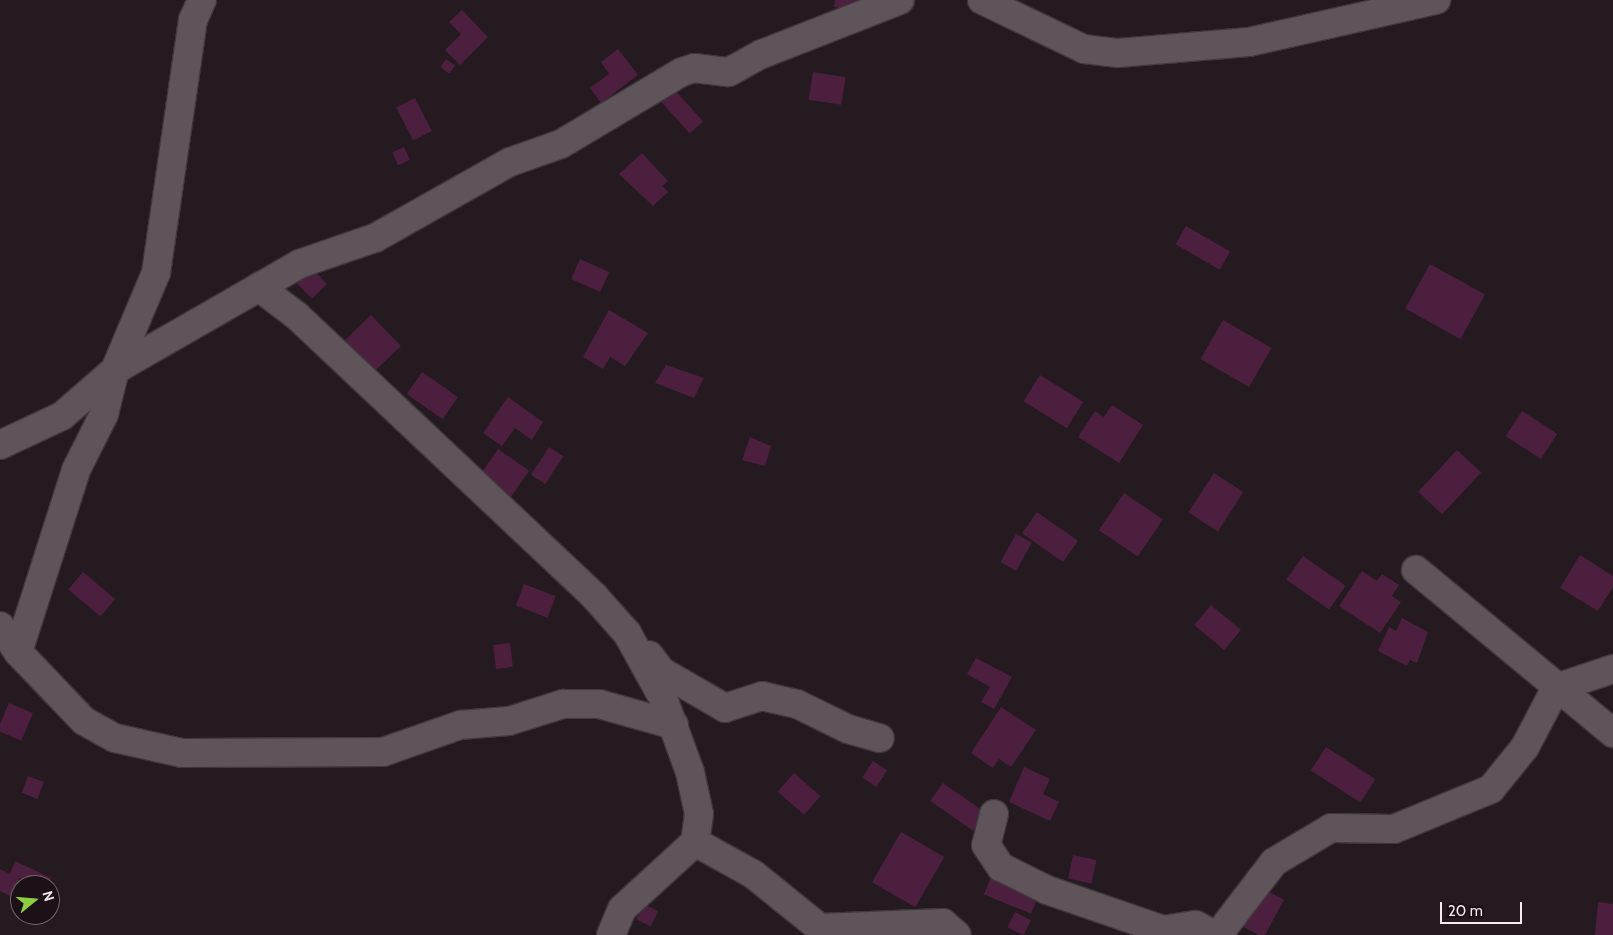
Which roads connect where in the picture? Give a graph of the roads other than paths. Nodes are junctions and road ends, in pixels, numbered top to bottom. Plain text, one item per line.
1 (202, 0) edge
2 (900, 0) edge
3 (982, 0) edge
4 (1436, 0) edge
5 (259, 287) junction
6 (115, 370) junction
7 (0, 445) edge
8 (1416, 570) dead end
9 (0, 626) edge
10 (627, 633) junction
11 (18, 652) junction
12 (1613, 669) edge
13 (1556, 688) junction
14 (674, 725) junction
15 (1613, 733) edge
16 (880, 738) dead end
17 (994, 814) dead end
18 (695, 842) junction
19 (897, 925) edge
20 (611, 935) edge
21 (957, 935) edge
22 (1214, 935) edge
23 (1218, 935) edge

1 - 6 street
2 - 5 street
3 - 4 street
5 - 6 street
5 - 10 street
6 - 7 street
6 - 11 street
8 - 13 street
9 - 11 street
10 - 14 street
10 - 16 street
11 - 14 street
12 - 13 street
13 - 15 street
13 - 23 street
14 - 18 street
17 - 22 street
18 - 19 street
18 - 20 street
19 - 21 street

